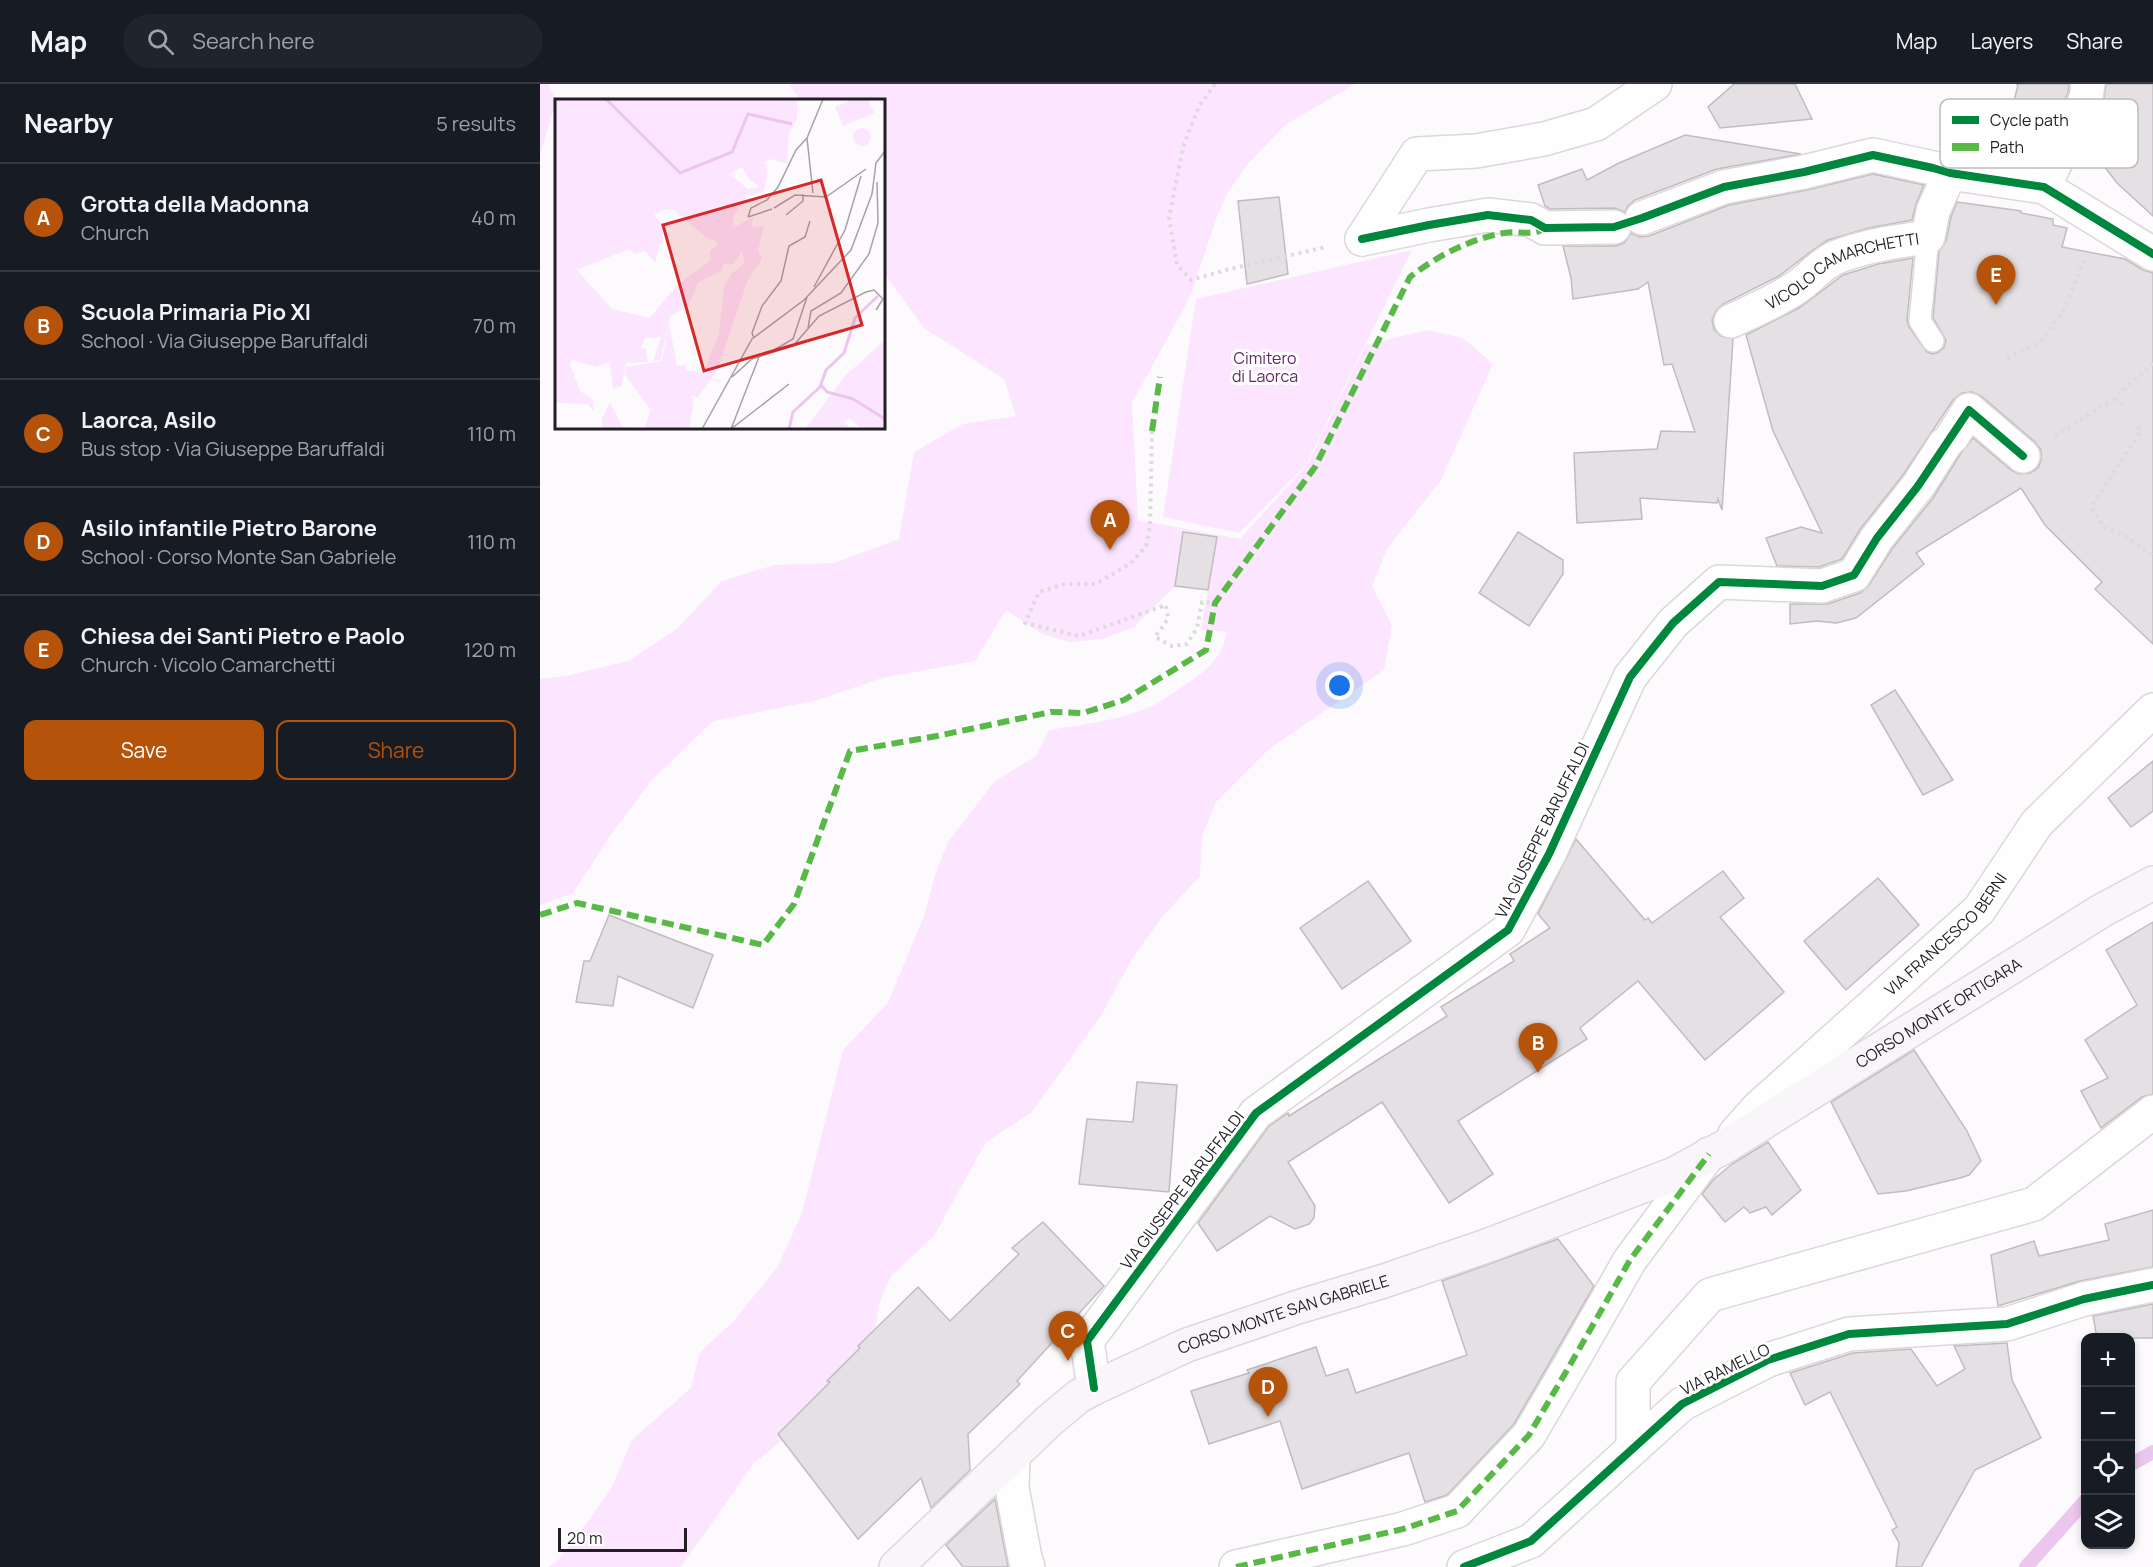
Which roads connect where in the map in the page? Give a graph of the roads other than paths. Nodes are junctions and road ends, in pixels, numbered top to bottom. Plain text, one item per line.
1 (1655, 84) edge
2 (2088, 84) edge
3 (2086, 99) edge
4 (2053, 168) edge
5 (1950, 173) junction
6 (2044, 187) junction
7 (1928, 237) junction
8 (2153, 254) edge
9 (1731, 321) dead end
10 (1933, 341) dead end
11 (2023, 456) road end
12 (2153, 710) edge
13 (2153, 883) edge
14 (2153, 1112) edge
15 (1716, 1150) junction
16 (2153, 1285) edge
17 (1094, 1388) junction
18 (1633, 1448) junction
19 (1012, 1456) junction
20 (896, 1567) edge
21 (1028, 1567) edge
22 (1236, 1567) edge
23 (1464, 1567) edge

1 - 5 street
2 - 3 street
4 - 6 street
5 - 6 street
5 - 7 street, VICOLO CAMARCHETTI
6 - 8 street
7 - 9 street, VICOLO CAMARCHETTI
7 - 10 lane
11 - 17 street, VIA GIUSEPPE BARUFFALDI
12 - 15 street, VIA FRANCESCO BERNI
13 - 15 main road, CORSO MONTE ORTIGARA
14 - 18 street
15 - 17 main road, CORSO MONTE SAN GABRIELE
15 - 22 street, VIA FRANCESCO BERNI
16 - 18 street, VIA RAMELLO
17 - 19 main road, CORSO MONTE SAN GABRIELE
18 - 23 street, VIA RAMELLO
19 - 20 main road, CORSO MONTE SAN GABRIELE
19 - 21 street

